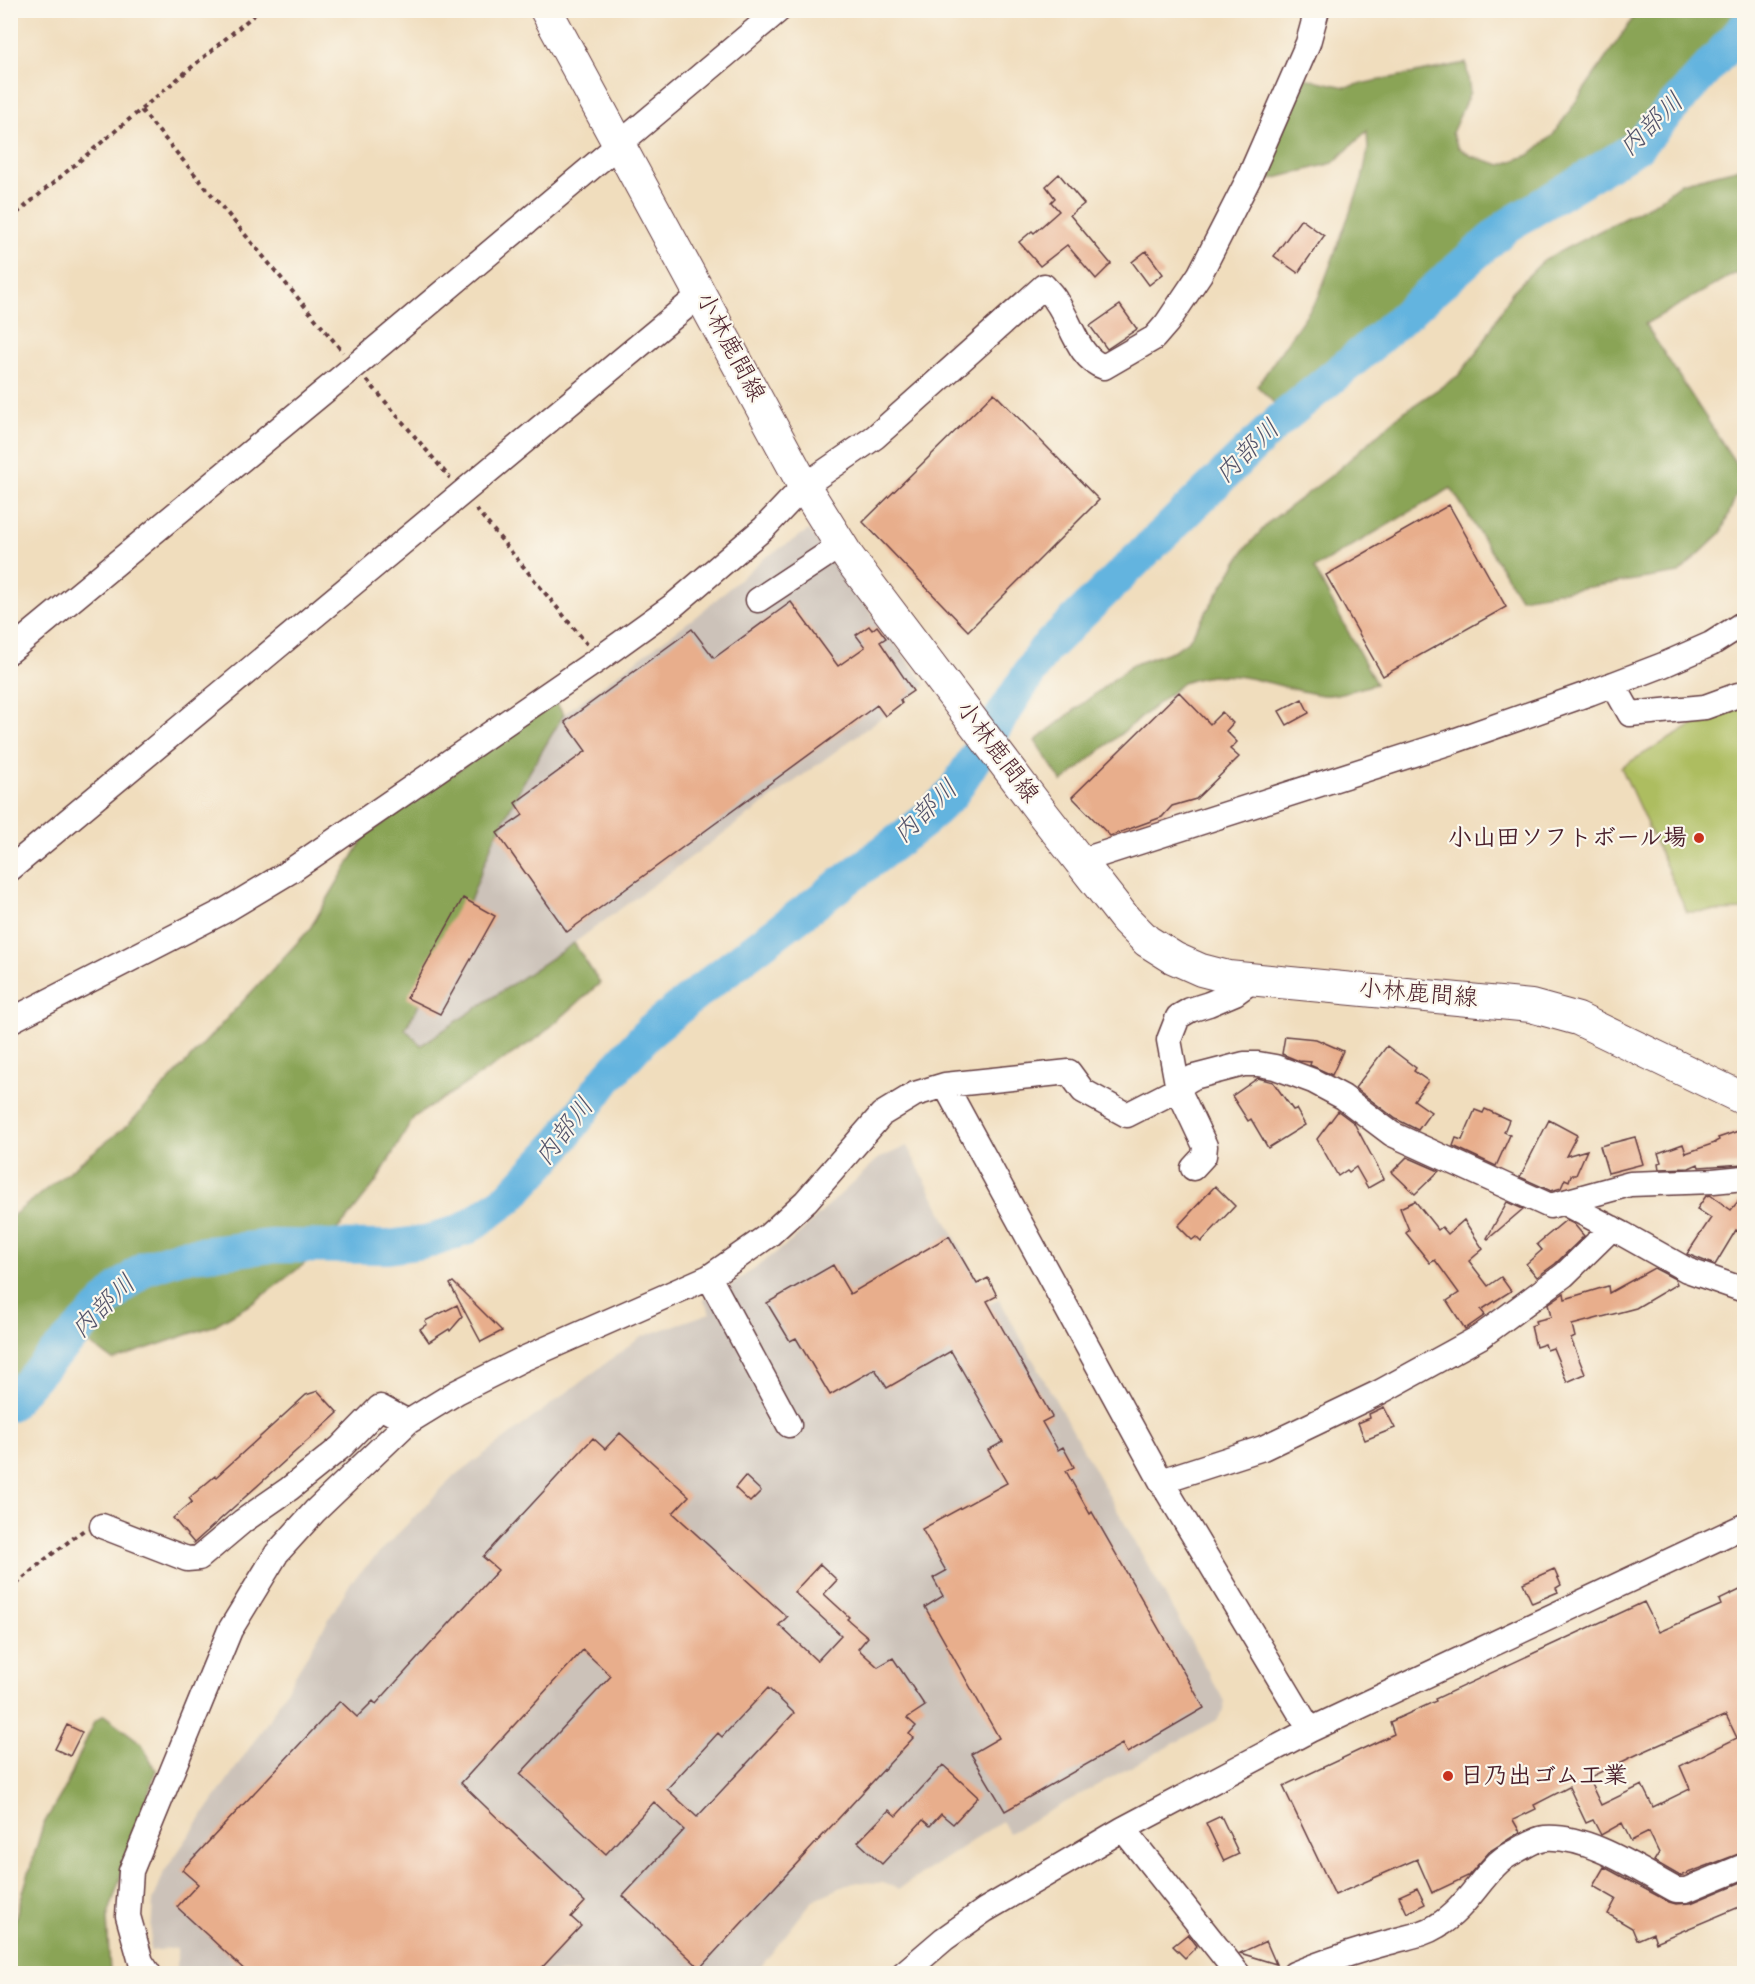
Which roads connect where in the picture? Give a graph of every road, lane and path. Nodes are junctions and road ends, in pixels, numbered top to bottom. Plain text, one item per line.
1 (260, 10) edge
2 (546, 10) edge
3 (1317, 10) edge
4 (764, 15) edge
5 (141, 110) junction
6 (619, 145) junction
7 (10, 219) edge
8 (702, 294) junction
9 (355, 366) junction
10 (804, 486) junction
11 (462, 492) junction
12 (842, 545) junction
13 (758, 600) dead end
14 (1744, 623) edge
15 (10, 651) edge
16 (599, 659) junction
17 (1613, 684) junction
18 (1738, 695) dead end
19 (1080, 861) junction
20 (10, 869) edge
21 (1253, 980) junction
22 (10, 1021) edge
23 (945, 1085) junction
24 (1178, 1089) junction
25 (1744, 1099) edge
26 (1193, 1168) dead end
27 (1744, 1178) edge
28 (1564, 1203) junction
29 (1612, 1228) junction
30 (709, 1277) junction
31 (1744, 1290) edge
32 (408, 1422) junction
33 (789, 1425) dead end
34 (1161, 1481) junction
35 (102, 1526) joint
36 (1744, 1526) edge
37 (10, 1590) edge
38 (1310, 1730) junction
39 (1123, 1829) junction
40 (1744, 1866) edge
41 (149, 1974) edge
42 (903, 1974) edge
43 (1238, 1974) edge
44 (1294, 1974) edge

1 - 5 path
2 - 6 main road, 小林鹿間線
3 - 10 street
4 - 6 street
5 - 7 path
5 - 9 path
6 - 8 main road, 小林鹿間線
6 - 9 street
8 - 10 main road, 小林鹿間線
8 - 11 street
9 - 11 path
9 - 15 street
10 - 12 main road, 小林鹿間線
10 - 16 street
11 - 16 path
11 - 20 street
12 - 13 street
12 - 19 main road, 小林鹿間線
14 - 17 street
16 - 22 street
17 - 18 street
17 - 19 street
19 - 21 main road, 小林鹿間線
21 - 24 street
21 - 25 main road, 小林鹿間線
23 - 24 street
23 - 30 street
23 - 34 street
24 - 26 street
24 - 28 street
27 - 28 street
28 - 29 street
29 - 31 street
29 - 34 street
30 - 32 street
30 - 33 street
32 - 35 street
32 - 41 street
34 - 38 street
35 - 37 path
36 - 38 street
38 - 39 street
39 - 42 street
39 - 43 street
40 - 44 street

